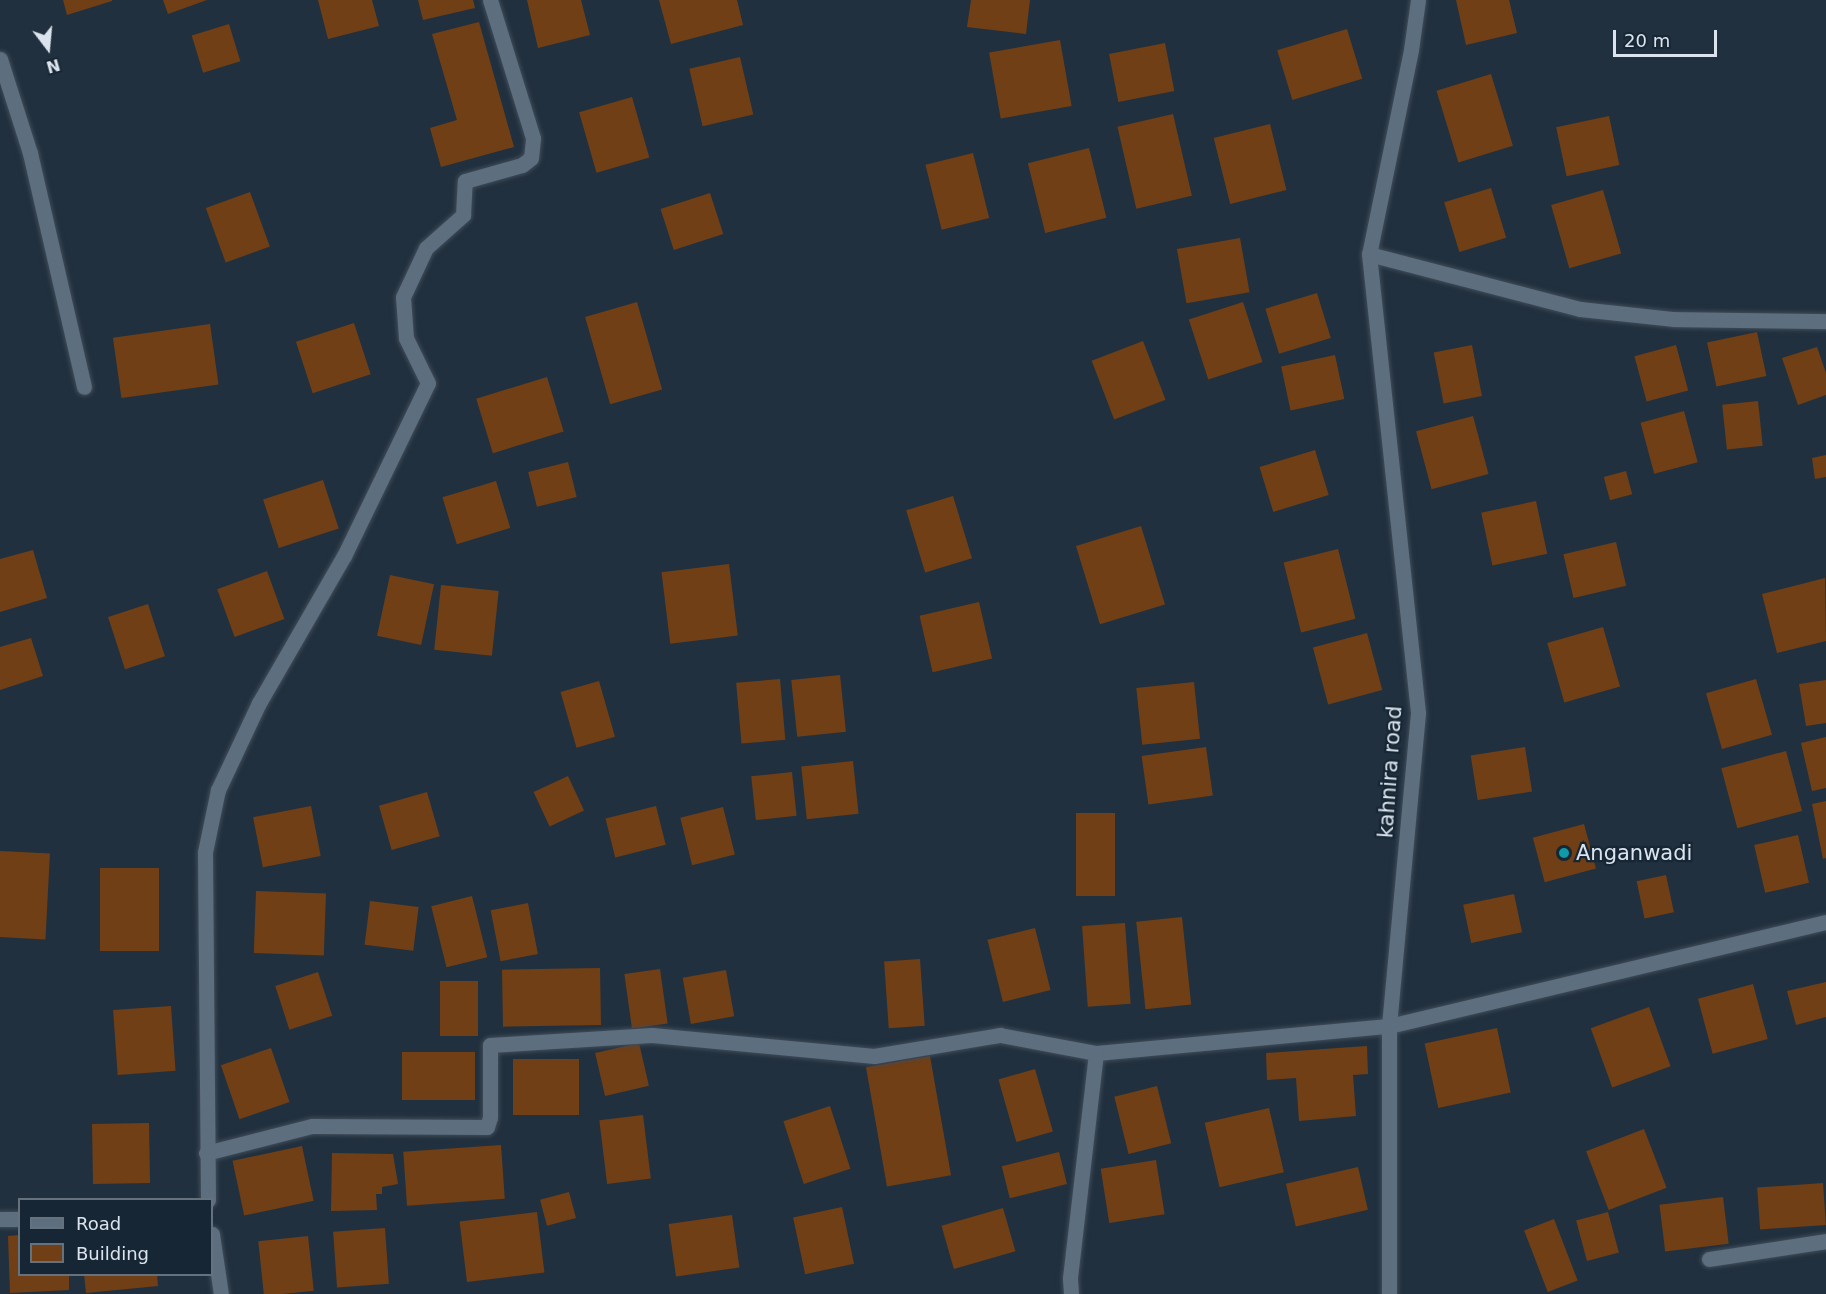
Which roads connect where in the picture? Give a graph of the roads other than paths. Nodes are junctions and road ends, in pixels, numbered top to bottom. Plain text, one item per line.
1 (490, 0) edge
2 (1418, 0) edge
3 (0, 58) edge
4 (1369, 254) junction
5 (1826, 321) edge
6 (84, 387) dead end
7 (1826, 922) edge
8 (1389, 1026) junction
9 (1096, 1053) junction
10 (206, 1153) junction
11 (208, 1198) edge
12 (0, 1219) edge
13 (18, 1219) edge
14 (1826, 1241) edge
15 (213, 1242) edge
16 (1709, 1258) dead end
17 (220, 1294) edge
18 (1071, 1294) edge
19 (1389, 1294) edge

1 - 10 street
2 - 4 street, kahnira road
3 - 6 street
4 - 5 street
4 - 8 street, kahnira road
7 - 8 street
8 - 9 street
8 - 19 street, kahnira road
9 - 10 street
9 - 18 street
10 - 11 street
12 - 13 street
14 - 16 street
15 - 17 street

